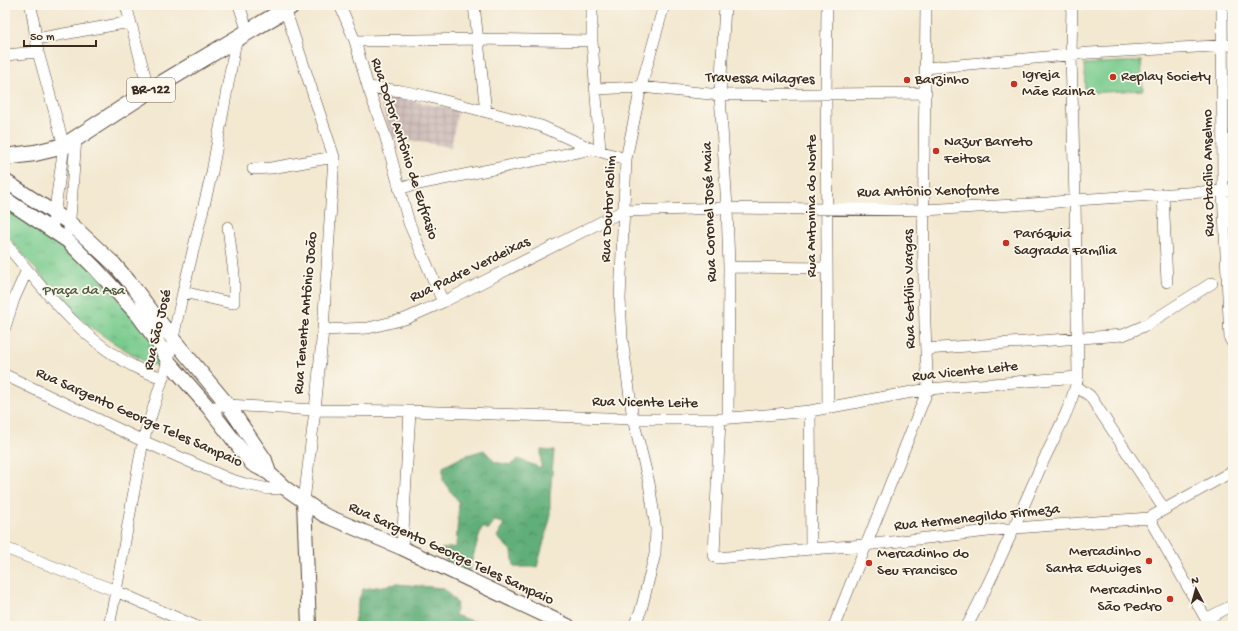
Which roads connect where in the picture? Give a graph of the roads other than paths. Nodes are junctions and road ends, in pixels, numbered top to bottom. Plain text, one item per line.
1 (31, 5) edge
2 (126, 5) edge
3 (239, 5) edge
4 (340, 5) edge
5 (474, 5) edge
6 (592, 5) edge
7 (664, 5) edge
8 (725, 5) edge
9 (827, 5) edge
10 (926, 5) edge
11 (1072, 5) edge
12 (1222, 5) edge
13 (290, 6) edge
14 (130, 22) junction
15 (242, 36) junction
16 (36, 39) junction
17 (478, 39) junction
18 (355, 41) junction
19 (592, 41) junction
20 (1227, 46) edge
21 (38, 52) junction
22 (5, 55) edge
23 (1071, 55) junction
24 (926, 68) junction
25 (641, 87) junction
26 (368, 88) junction
27 (595, 89) junction
28 (149, 91) junction
29 (926, 93) junction
30 (720, 95) junction
31 (826, 95) junction
32 (486, 112) junction
33 (70, 142) junction
34 (596, 150) junction
35 (5, 157) edge
36 (334, 157) junction
37 (626, 159) junction
38 (253, 169) dead end
39 (5, 181) edge
40 (399, 188) junction
41 (1228, 190) edge
42 (1163, 194) junction
43 (5, 199) edge
44 (1075, 200) junction
45 (727, 208) junction
46 (826, 209) junction
47 (924, 210) junction
48 (623, 211) junction
49 (54, 212) junction
50 (71, 224) junction
51 (228, 228) dead end
52 (52, 230) junction
53 (68, 241) junction
54 (5, 243) edge
55 (728, 267) junction
56 (827, 268) junction
57 (27, 270) junction
58 (1166, 282) dead end
59 (1212, 283) dead end
60 (183, 292) junction
61 (443, 302) junction
62 (5, 327) edge
63 (323, 330) junction
64 (173, 339) junction
65 (1077, 339) junction
66 (1232, 341) edge
67 (926, 349) junction
68 (168, 361) junction
69 (5, 375) edge
70 (162, 378) junction
71 (1077, 382) junction
72 (928, 389) junction
73 (228, 405) junction
74 (209, 408) junction
75 (828, 408) junction
76 (315, 410) junction
77 (810, 410) junction
78 (410, 411) junction
79 (633, 419) junction
80 (724, 419) junction
81 (143, 441) junction
82 (1233, 470) edge
83 (269, 473) junction
84 (285, 488) junction
85 (304, 501) junction
86 (1164, 509) junction
87 (1148, 518) junction
88 (1015, 528) junction
89 (866, 545) junction
90 (5, 548) edge
91 (402, 548) junction
92 (811, 549) junction
93 (714, 555) joint
94 (116, 591) junction
95 (1233, 605) edge
96 (1208, 623) edge
97 (108, 626) edge
98 (195, 626) edge
99 (309, 626) edge
100 (568, 626) edge
101 (634, 626) edge
102 (834, 626) edge
103 (967, 626) edge

1 - 16 street
2 - 14 street
3 - 15 street
4 - 18 street, Rua Dotor Antônio de Eufrasio
5 - 17 street
6 - 19 street
7 - 25 street, Rua Doutor Rolim
8 - 30 street, Rua Coronel José Maia
9 - 31 street, Rua Antonina do Norte
10 - 24 street, Rua Getúlio Vargas
11 - 23 street
12 - 20 street, Rua Otacílio Anselmo
13 - 15 highway, BR-122
13 - 36 street, Rua Tenente Antônio João
14 - 16 street
14 - 28 street
15 - 28 highway, BR-122
15 - 60 street, Rua São José
16 - 21 street
17 - 18 street
17 - 19 street
17 - 32 street
18 - 26 street, Rua Dotor Antônio de Eufrasio
19 - 27 street
20 - 23 street
20 - 41 street, Rua Otacílio Anselmo
21 - 22 street
21 - 33 street
23 - 24 street
23 - 44 street
24 - 29 street, Rua Getúlio Vargas
25 - 27 street, Travessa Milagres
25 - 30 street, Travessa Milagres
25 - 37 street, Rua Doutor Rolim
26 - 32 street
26 - 40 street, Rua Dotor Antônio de Eufrasio
27 - 34 street
28 - 33 highway, BR-122
29 - 31 street, Travessa Milagres
29 - 47 street, Rua Getúlio Vargas
30 - 31 street, Travessa Milagres
30 - 45 street, Rua Coronel José Maia
31 - 46 street, Rua Antonina do Norte
32 - 34 street
33 - 35 highway, BR-122
33 - 49 street
33 - 50 street
34 - 37 street
34 - 40 street
36 - 38 street
36 - 63 street, Rua Tenente Antônio João
37 - 48 street, Rua Doutor Rolim
39 - 49 main road
40 - 61 street, Rua Dotor Antônio de Eufrasio
41 - 42 street, Rua Antônio Xenofonte
41 - 66 street, Rua Otacílio Anselmo
42 - 44 street, Rua Antônio Xenofonte
42 - 58 street
43 - 52 main road
44 - 47 street, Rua Antônio Xenofonte
44 - 65 street
45 - 46 street, Rua Antônio Xenofonte
45 - 48 street, Rua Antônio Xenofonte
45 - 55 street, Rua Coronel José Maia
46 - 47 street, Rua Antônio Xenofonte
46 - 56 street, Rua Antonina do Norte
47 - 67 street, Rua Getúlio Vargas
48 - 61 street, Rua Padre Verdeixas
48 - 79 street, Rua Doutor Rolim
49 - 50 main road
49 - 52 street
50 - 53 street
50 - 64 main road
51 - 60 street
52 - 53 main road
53 - 68 main road
54 - 57 street
55 - 56 street
55 - 80 street, Rua Coronel José Maia
56 - 75 street, Rua Antonina do Norte
57 - 62 street
57 - 70 street
59 - 65 street
60 - 64 street, Rua São José
61 - 63 street, Rua Padre Verdeixas
63 - 76 street, Rua Tenente Antônio João
64 - 68 street, Rua São José
64 - 73 main road
65 - 67 street
65 - 71 street
67 - 72 street, Rua Getúlio Vargas
68 - 70 street, Rua São José
68 - 74 main road
69 - 81 street, Rua Sargento George Teles Sampaio
70 - 81 street, Rua São José
71 - 72 street, Rua Vicente Leite
71 - 86 street
71 - 88 street
72 - 75 street, Rua Vicente Leite
72 - 89 street, Rua Getúlio Vargas
73 - 74 street, Rua Vicente Leite
73 - 76 street, Rua Vicente Leite
73 - 83 main road
74 - 83 main road
75 - 77 street, Rua Vicente Leite
76 - 78 street, Rua Vicente Leite
76 - 85 street, Rua Tenente Antônio João
77 - 80 street, Rua Vicente Leite
77 - 92 street
78 - 79 street, Rua Vicente Leite
78 - 91 street
79 - 80 street, Rua Vicente Leite
79 - 101 street, Rua Doutor Rolim
80 - 93 street, Rua Coronel José Maia
81 - 84 street, Rua Sargento George Teles Sampaio
81 - 94 street, Rua São José
82 - 86 street, Rua Hermenegildo Firmeza
83 - 84 main road, Rua Sargento George Teles Sampaio
84 - 85 main road, Rua Sargento George Teles Sampaio
85 - 91 main road, Rua Sargento George Teles Sampaio
85 - 99 main road, Rua Tenente Antônio João
86 - 87 street, Rua Hermenegildo Firmeza
87 - 88 street, Rua Hermenegildo Firmeza
87 - 96 street
88 - 89 street, Rua Hermenegildo Firmeza
88 - 103 street
89 - 92 street, Rua Hermenegildo Firmeza
89 - 102 street, Rua Getúlio Vargas
90 - 94 street
91 - 100 main road, Rua Sargento George Teles Sampaio
92 - 93 street, Rua Hermenegildo Firmeza
94 - 97 street, Rua São José
94 - 98 street
95 - 96 street

